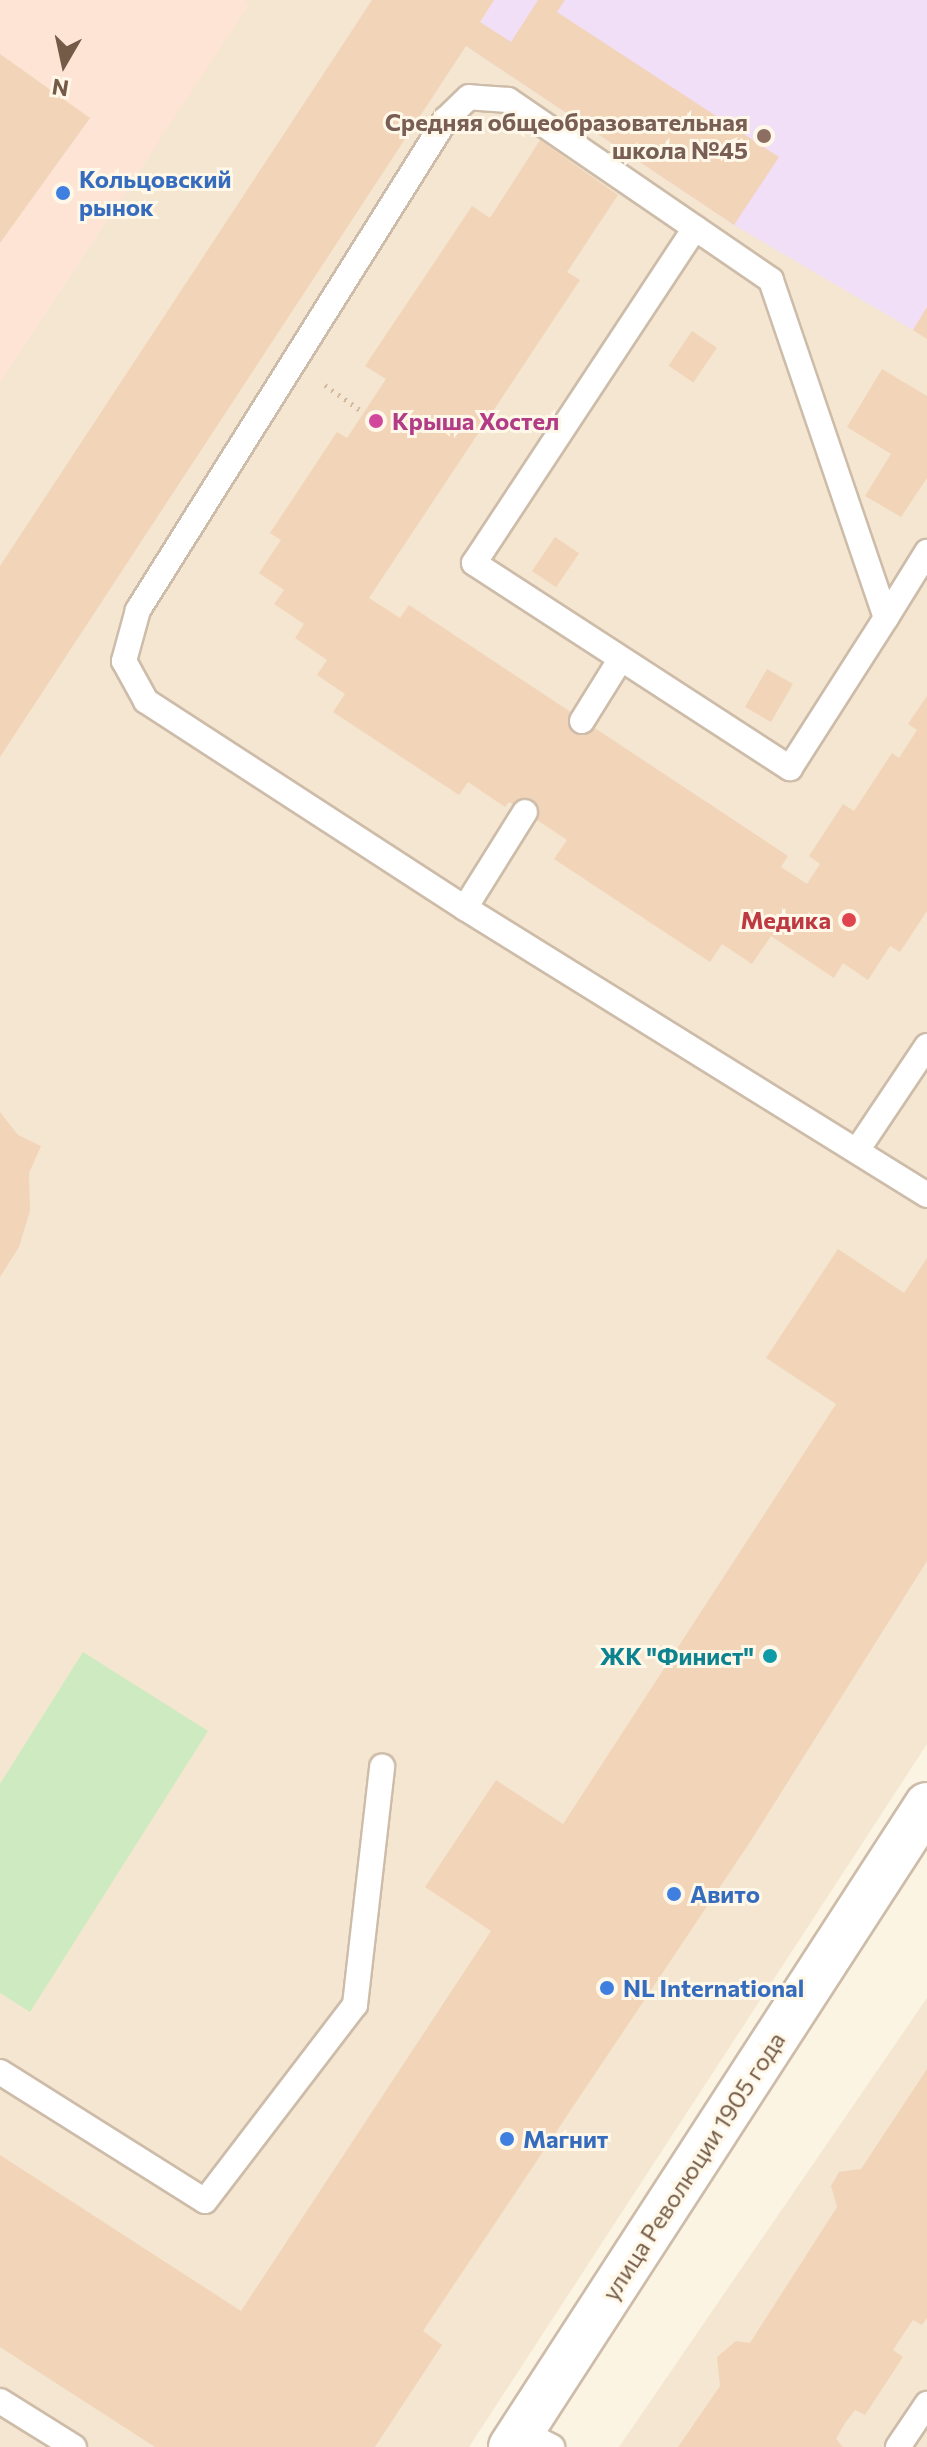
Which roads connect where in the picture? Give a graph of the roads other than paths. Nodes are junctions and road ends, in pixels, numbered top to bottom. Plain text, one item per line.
1 (695, 228) junction
2 (927, 552) edge
3 (886, 618) junction
4 (620, 660) junction
5 (582, 721) dead end
6 (525, 812) dead end
7 (465, 908) junction
8 (927, 1046) edge
9 (858, 1149) junction
10 (927, 1195) edge
11 (382, 1767) dead end
12 (927, 1805) edge
13 (0, 2072) edge
14 (0, 2401) edge
15 (927, 2404) edge
16 (528, 2442) edge
17 (74, 2447) edge
18 (898, 2447) edge

1 - 3 lane
1 - 4 lane
1 - 7 lane
2 - 3 lane
3 - 4 lane
4 - 5 lane
6 - 7 lane
7 - 9 lane
8 - 9 lane
9 - 10 lane
11 - 13 lane
12 - 16 street, улица Революции 1905 года
14 - 17 lane
15 - 18 lane

